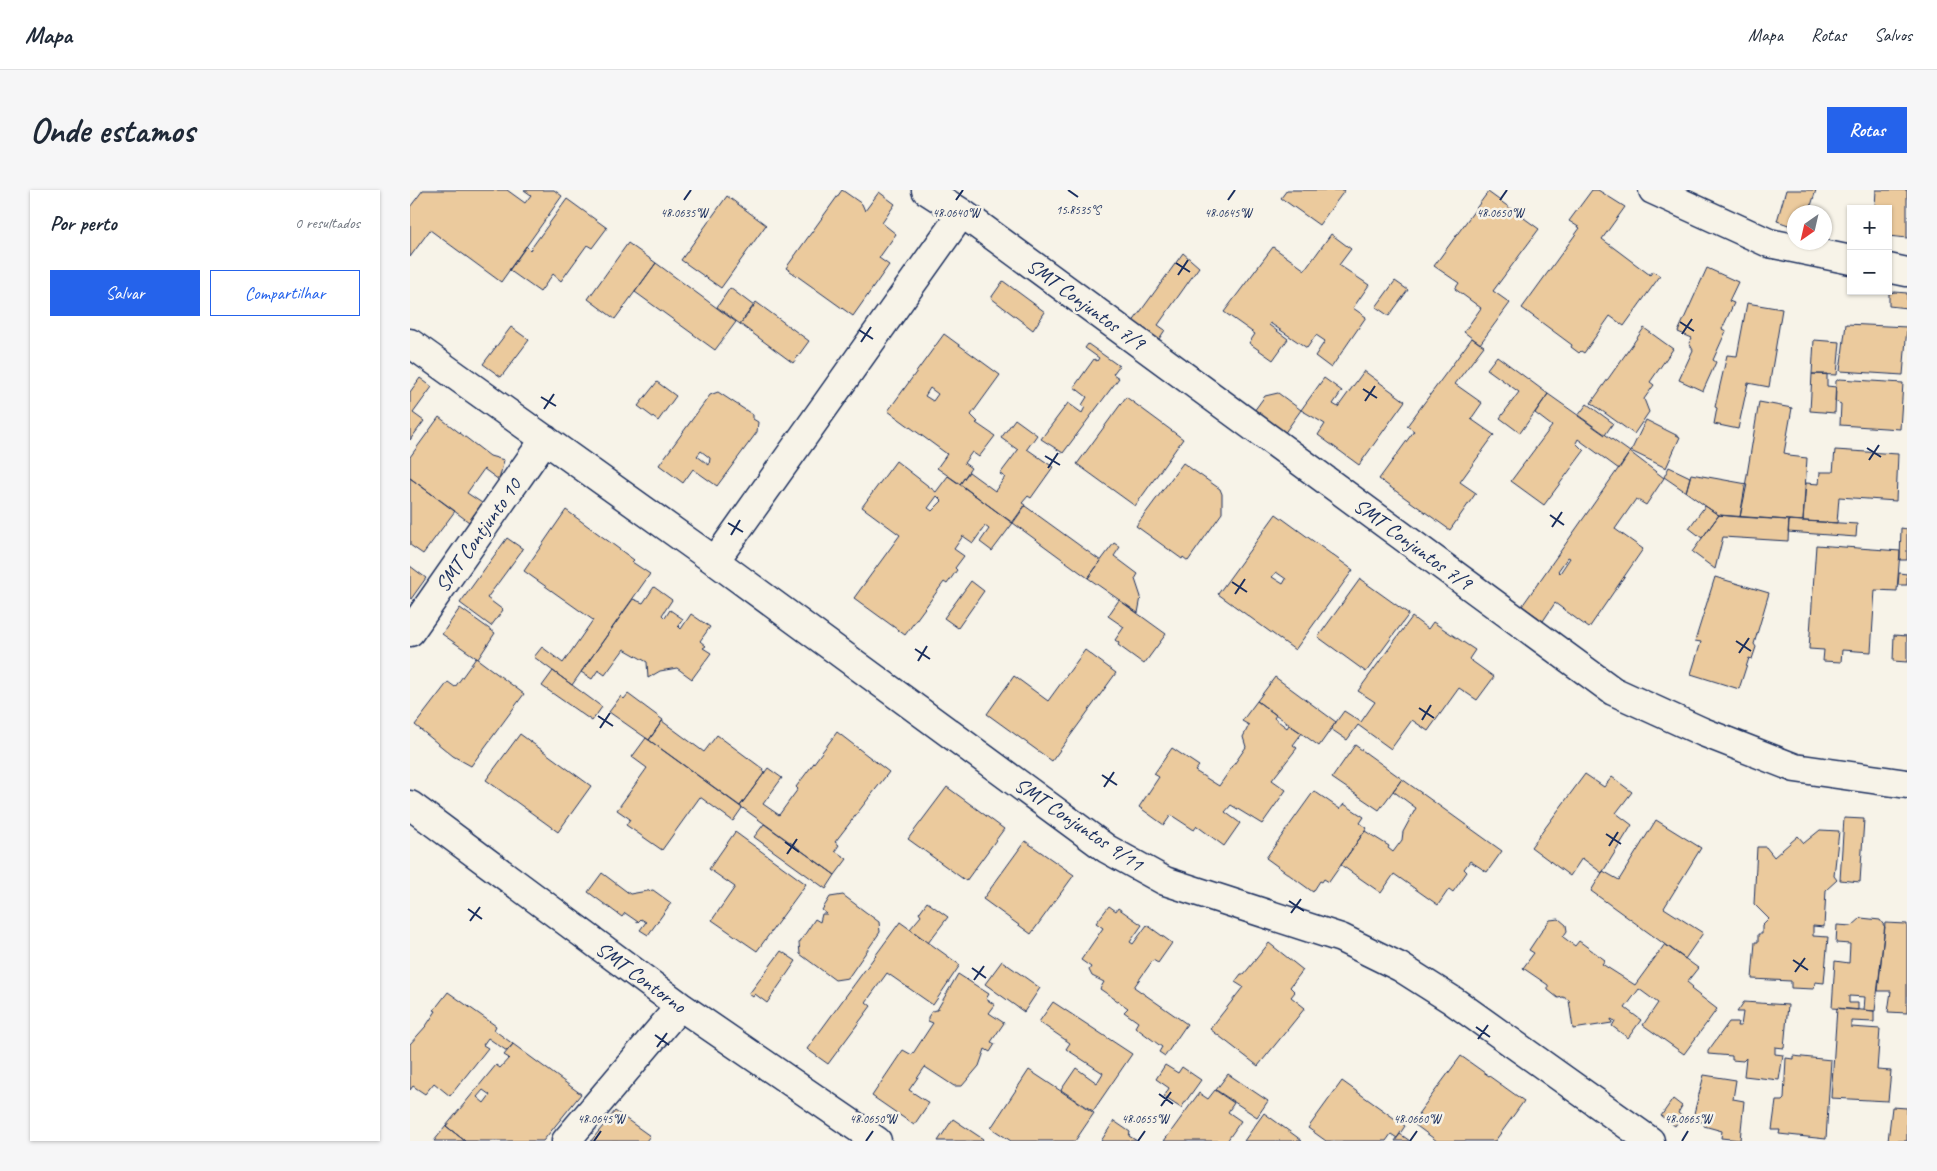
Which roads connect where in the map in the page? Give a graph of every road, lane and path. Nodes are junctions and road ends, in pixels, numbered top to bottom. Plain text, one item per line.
1 (926, 190) edge
2 (1653, 190) edge
3 (962, 213) junction
4 (1847, 259) edge
5 (1892, 269) edge
6 (1907, 272) edge
7 (410, 342) edge
8 (545, 439) junction
9 (715, 561) junction
10 (410, 632) edge
11 (1907, 784) edge
12 (410, 805) edge
13 (680, 1006) junction
14 (566, 1141) edge
15 (877, 1141) edge
16 (1650, 1141) edge

1 - 3 street, SMT Conjuntos 7/9
2 - 4 street
3 - 9 street
3 - 11 street, SMT Conjuntos 7/9
5 - 6 street
7 - 8 street, SMT Conjuntos 9/11
8 - 9 street, SMT Conjuntos 9/11
8 - 10 street, SMT Contjunto 10
9 - 16 street, SMT Conjuntos 9/11
12 - 13 street, SMT Contorno
13 - 14 street
13 - 15 street, SMT Contorno

